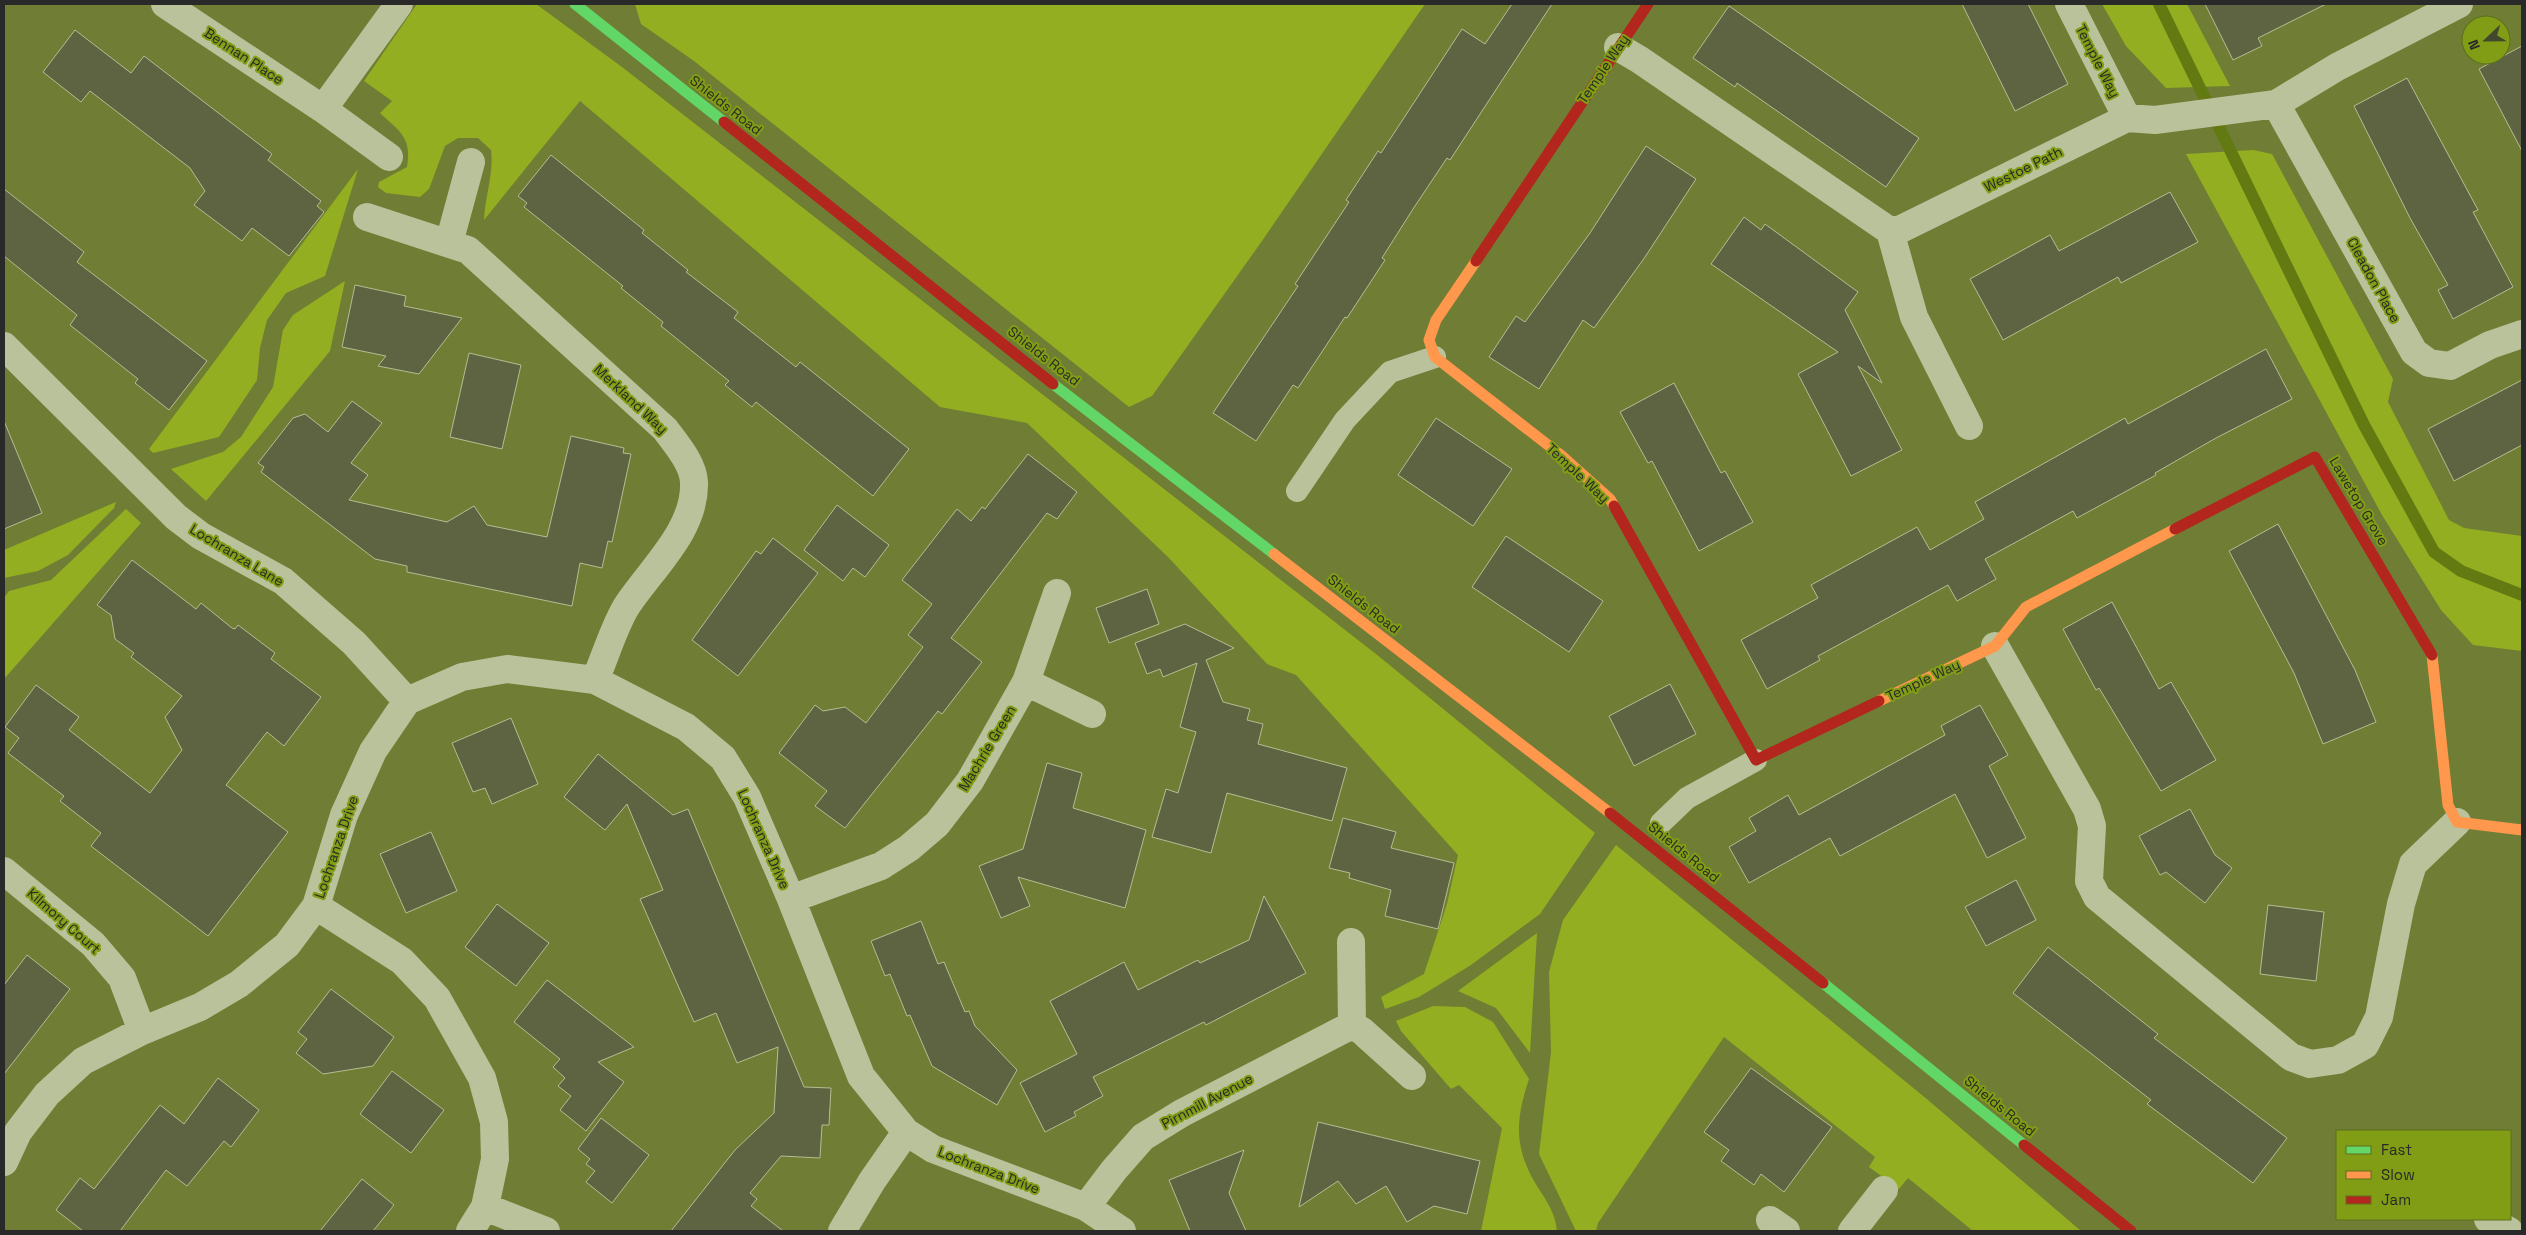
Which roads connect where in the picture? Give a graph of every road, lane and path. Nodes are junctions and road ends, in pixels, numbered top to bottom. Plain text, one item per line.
1 (165, 4) edge
2 (399, 4) edge
3 (575, 4) edge
4 (1648, 4) edge
5 (2069, 4) edge
6 (2459, 4) edge
7 (1618, 47) junction
8 (2276, 104) junction
9 (324, 109) junction
10 (2126, 118) junction
11 (389, 157) dead end
12 (471, 162) dead end
13 (367, 217) dead end
14 (1890, 231) junction
15 (449, 243) junction
16 (2522, 334) edge
17 (4, 346) edge
18 (1435, 357) junction
19 (1969, 426) dead end
20 (1298, 491) dead end
21 (1057, 594) dead end
22 (1995, 646) junction
23 (595, 680) junction
24 (1026, 682) junction
25 (407, 701) junction
26 (1092, 714) dead end
27 (1756, 760) junction
28 (1661, 822) dead end
29 (2458, 822) junction
30 (2522, 830) edge
31 (4, 871) edge
32 (791, 899) junction
33 (316, 906) junction
34 (1351, 942) dead end
35 (1352, 1025) junction
36 (142, 1031) junction
37 (1412, 1076) dead end
38 (906, 1132) junction
39 (4, 1162) edge
40 (1884, 1190) dead end
41 (485, 1207) junction
42 (1086, 1207) junction
43 (2490, 1220) edge
44 (470, 1231) edge
45 (546, 1231) edge
46 (842, 1231) edge
47 (1122, 1231) edge
48 (1852, 1231) edge
49 (2131, 1231) edge
50 (2509, 1231) edge

1 - 9 street, Bennan Place
2 - 9 street
3 - 49 street, Shields Road
4 - 7 street, Temple Way
5 - 10 street, Temple Way
6 - 8 street
7 - 14 street
7 - 18 street, Temple Way
8 - 10 street
8 - 16 street, Cleadon Place
9 - 11 street, Bennan Place
10 - 14 street, Westoe Path
12 - 15 street
13 - 15 street, Merkland Way
14 - 19 street
15 - 23 street, Merkland Way
17 - 25 street, Lochranza Lane
18 - 20 lane
18 - 27 street, Temple Way
21 - 24 street, Machrie Green
22 - 27 street, Temple Way
22 - 29 street, Lawetop Grove
22 - 29 street
23 - 25 street, Lochranza Drive
23 - 32 street, Lochranza Drive
24 - 26 street
24 - 32 street, Machrie Green
25 - 33 street, Lochranza Drive
27 - 28 lane
29 - 30 street
31 - 36 street, Kilmory Court
32 - 38 street, Lochranza Drive
33 - 36 street, Lochranza Drive
33 - 41 street
34 - 35 street
35 - 37 street
35 - 42 street, Pirnmill Avenue
36 - 39 street, Lochranza Drive
38 - 42 street, Lochranza Drive
38 - 46 street
40 - 48 street
41 - 44 street
41 - 45 street
42 - 47 street, Lochranza Drive
43 - 50 street

